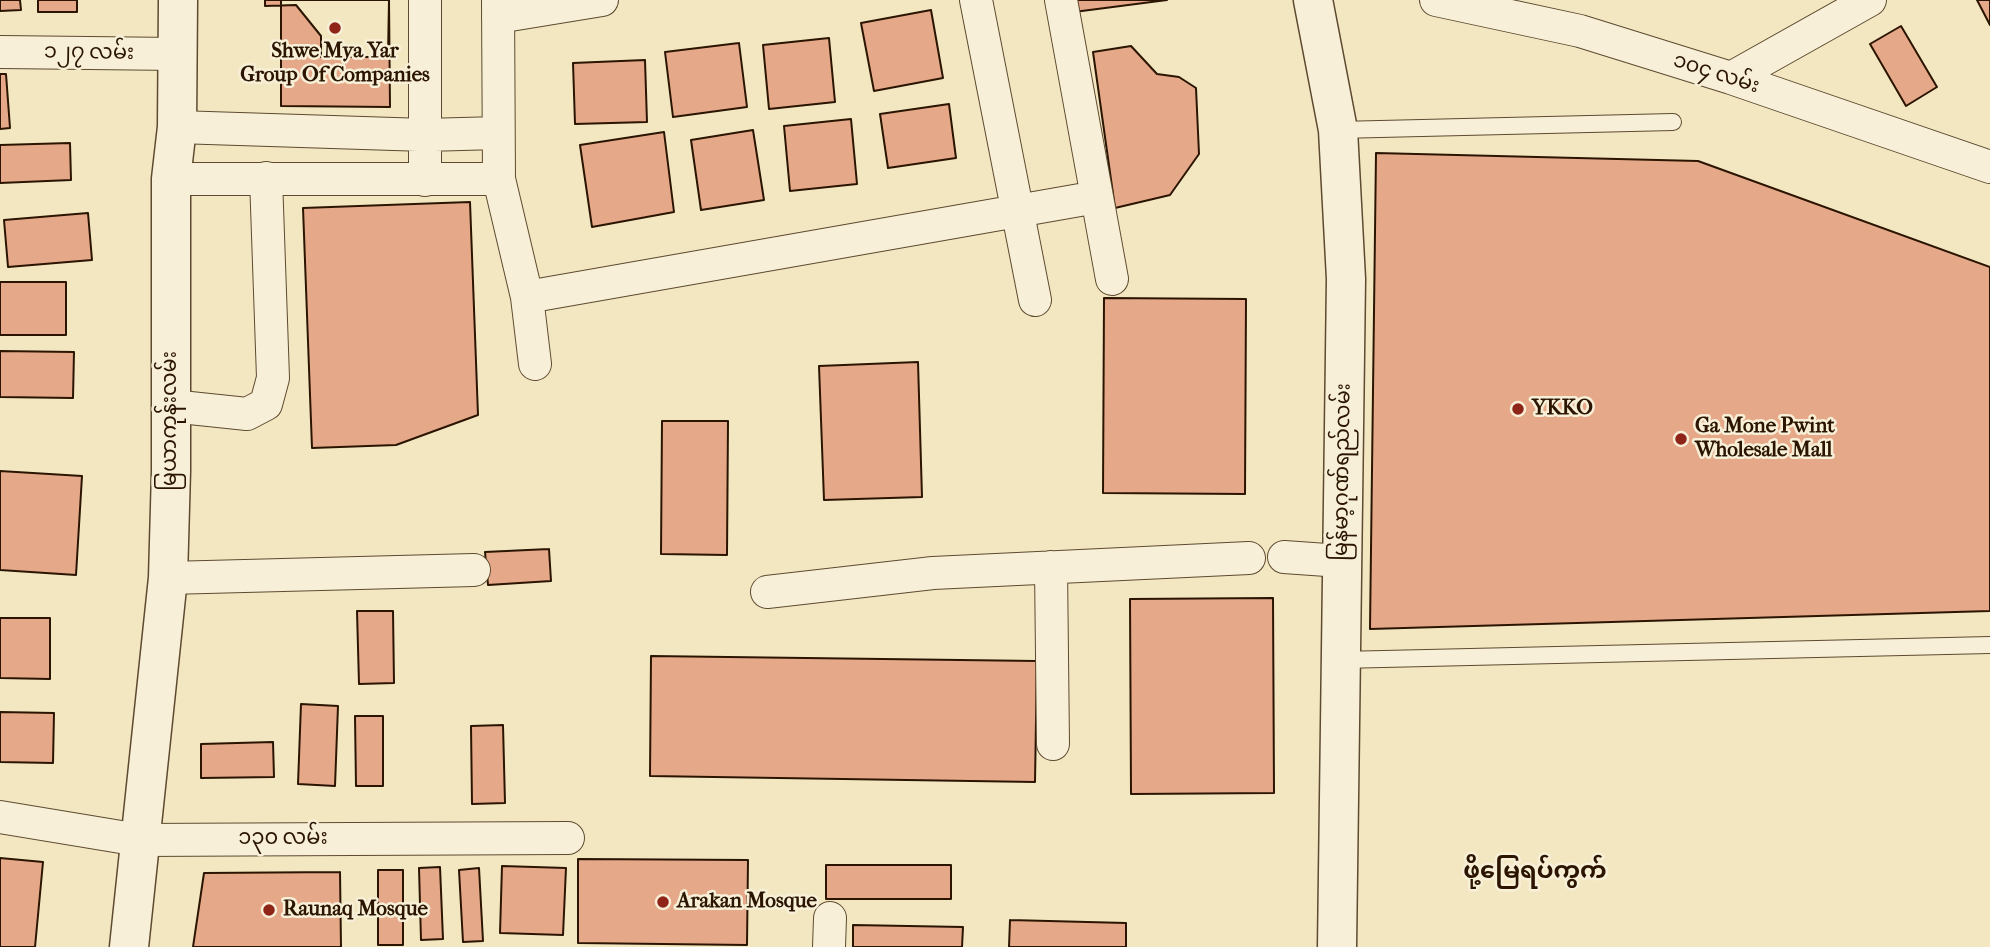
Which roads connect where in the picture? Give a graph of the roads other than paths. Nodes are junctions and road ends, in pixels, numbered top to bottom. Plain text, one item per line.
1 (178, 0) edge
2 (425, 0) edge
3 (602, 0) edge
4 (976, 0) edge
5 (1061, 0) edge
6 (1313, 0) edge
7 (1436, 0) edge
8 (1870, 0) edge
9 (498, 9) edge
10 (0, 52) edge
11 (177, 54) junction
12 (1731, 78) junction
13 (1672, 122) dead end
14 (177, 127) junction
15 (1338, 130) junction
16 (498, 133) junction
17 (425, 135) junction
18 (1990, 167) edge
19 (266, 178) junction
20 (171, 179) junction
21 (499, 179) junction
22 (425, 180) junction
23 (1097, 197) junction
24 (1017, 209) junction
25 (1112, 279) dead end
26 (527, 297) junction
27 (1035, 300) dead end
28 (535, 364) dead end
29 (171, 406) junction
30 (1284, 557) dead end
31 (1249, 558) dead end
32 (1341, 561) junction
33 (1052, 567) junction
34 (474, 570) dead end
35 (168, 578) junction
36 (767, 592) dead end
37 (1990, 645) edge
38 (1340, 660) junction
39 (1053, 744) dead end
40 (0, 817) edge
41 (568, 838) dead end
42 (139, 840) junction
43 (129, 947) edge
44 (1337, 947) edge

1 - 11 street, မြယာကုန်းလမ်း
2 - 17 street
3 - 9 street
4 - 24 street
5 - 23 street
6 - 15 street, မြန်မာ့ဂုဏ်ရည်လမ်း
7 - 12 street, ၁၀၄ လမ်း
8 - 12 street
9 - 16 street
10 - 11 street, ၁၂၇ လမ်း
11 - 14 street, မြယာကုန်းလမ်း
12 - 18 street, ၁၀၄ လမ်း
13 - 15 lane
14 - 17 street
14 - 20 street, မြယာကုန်းလမ်း
15 - 32 street, မြန်မာ့ဂုဏ်ရည်လမ်း
16 - 17 street
16 - 21 street
17 - 22 street
19 - 20 street
19 - 22 street
19 - 29 street
20 - 29 street, မြယာကုန်းလမ်း
21 - 22 street
21 - 26 street
23 - 24 street
23 - 25 street
24 - 26 street
24 - 27 street
26 - 28 street
29 - 35 street, မြယာကုန်းလမ်း
30 - 32 street
31 - 33 street
32 - 38 street, မြန်မာ့ဂုဏ်ရည်လမ်း
33 - 36 street
33 - 39 street
34 - 35 street
35 - 42 street, မြယာကုန်းလမ်း
37 - 38 lane
38 - 44 street, မြန်မာ့ဂုဏ်ရည်လမ်း
40 - 42 street, ၁၃၀ လမ်း
41 - 42 street, ၁၃၀ လမ်း
42 - 43 street, မြယာကုန်းလမ်း

